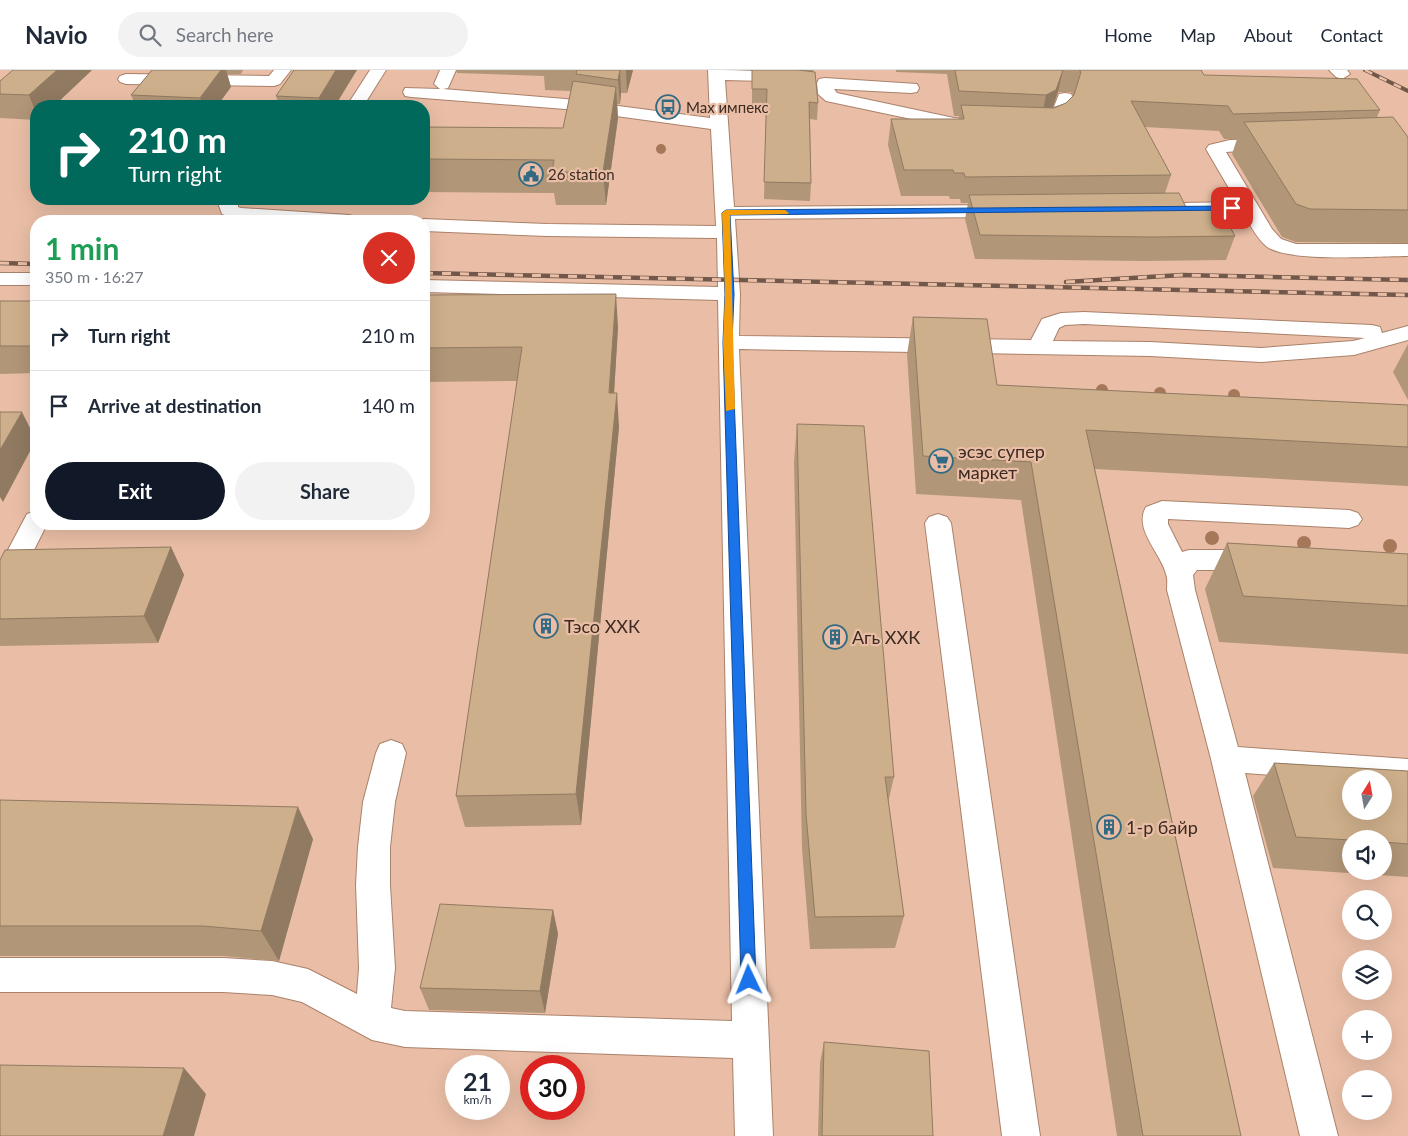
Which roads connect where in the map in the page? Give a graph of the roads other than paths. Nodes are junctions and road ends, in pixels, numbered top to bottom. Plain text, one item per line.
1 (283, 70) edge
2 (378, 70) edge
3 (716, 72) edge
4 (126, 79) dead end
5 (825, 83) junction
6 (911, 88) dead end
7 (411, 92) dead end
8 (1065, 98) dead end
9 (359, 100) edge
10 (718, 125) junction
11 (994, 125) edge
12 (1023, 126) edge
13 (1290, 144) edge
14 (228, 205) edge
15 (1250, 208) junction
16 (1164, 209) edge
17 (1020, 211) edge
18 (253, 215) edge
19 (727, 222) junction
20 (430, 225) edge
21 (1408, 250) edge
22 (0, 279) edge
23 (30, 280) edge
24 (430, 286) edge
25 (730, 294) junction
26 (1406, 333) edge
27 (728, 342) junction
28 (1039, 347) junction
29 (1349, 519) dead end
30 (938, 523) dead end
31 (31, 530) edge
32 (1284, 562) edge
33 (1180, 574) junction
34 (0, 591) edge
35 (391, 752) dead end
36 (1226, 759) junction
37 (1408, 772) edge
38 (0, 975) edge
39 (372, 1022) junction
40 (751, 1040) junction
41 (754, 1136) edge
42 (1021, 1136) edge
43 (1319, 1136) edge

1 - 4 street
2 - 9 street
3 - 5 street
3 - 10 street
5 - 6 street
5 - 11 street
7 - 10 street
8 - 12 street
10 - 19 street
13 - 15 street
14 - 18 street
15 - 16 street
15 - 21 street
17 - 19 street
19 - 20 street
19 - 25 street
22 - 23 street
24 - 25 street
25 - 27 street
26 - 28 street
26 - 28 street
27 - 28 street
27 - 40 street
29 - 33 street
30 - 42 street
31 - 34 street
32 - 33 street
33 - 36 street
35 - 39 street
36 - 37 street
36 - 43 street
38 - 39 street
39 - 40 street
40 - 41 street

